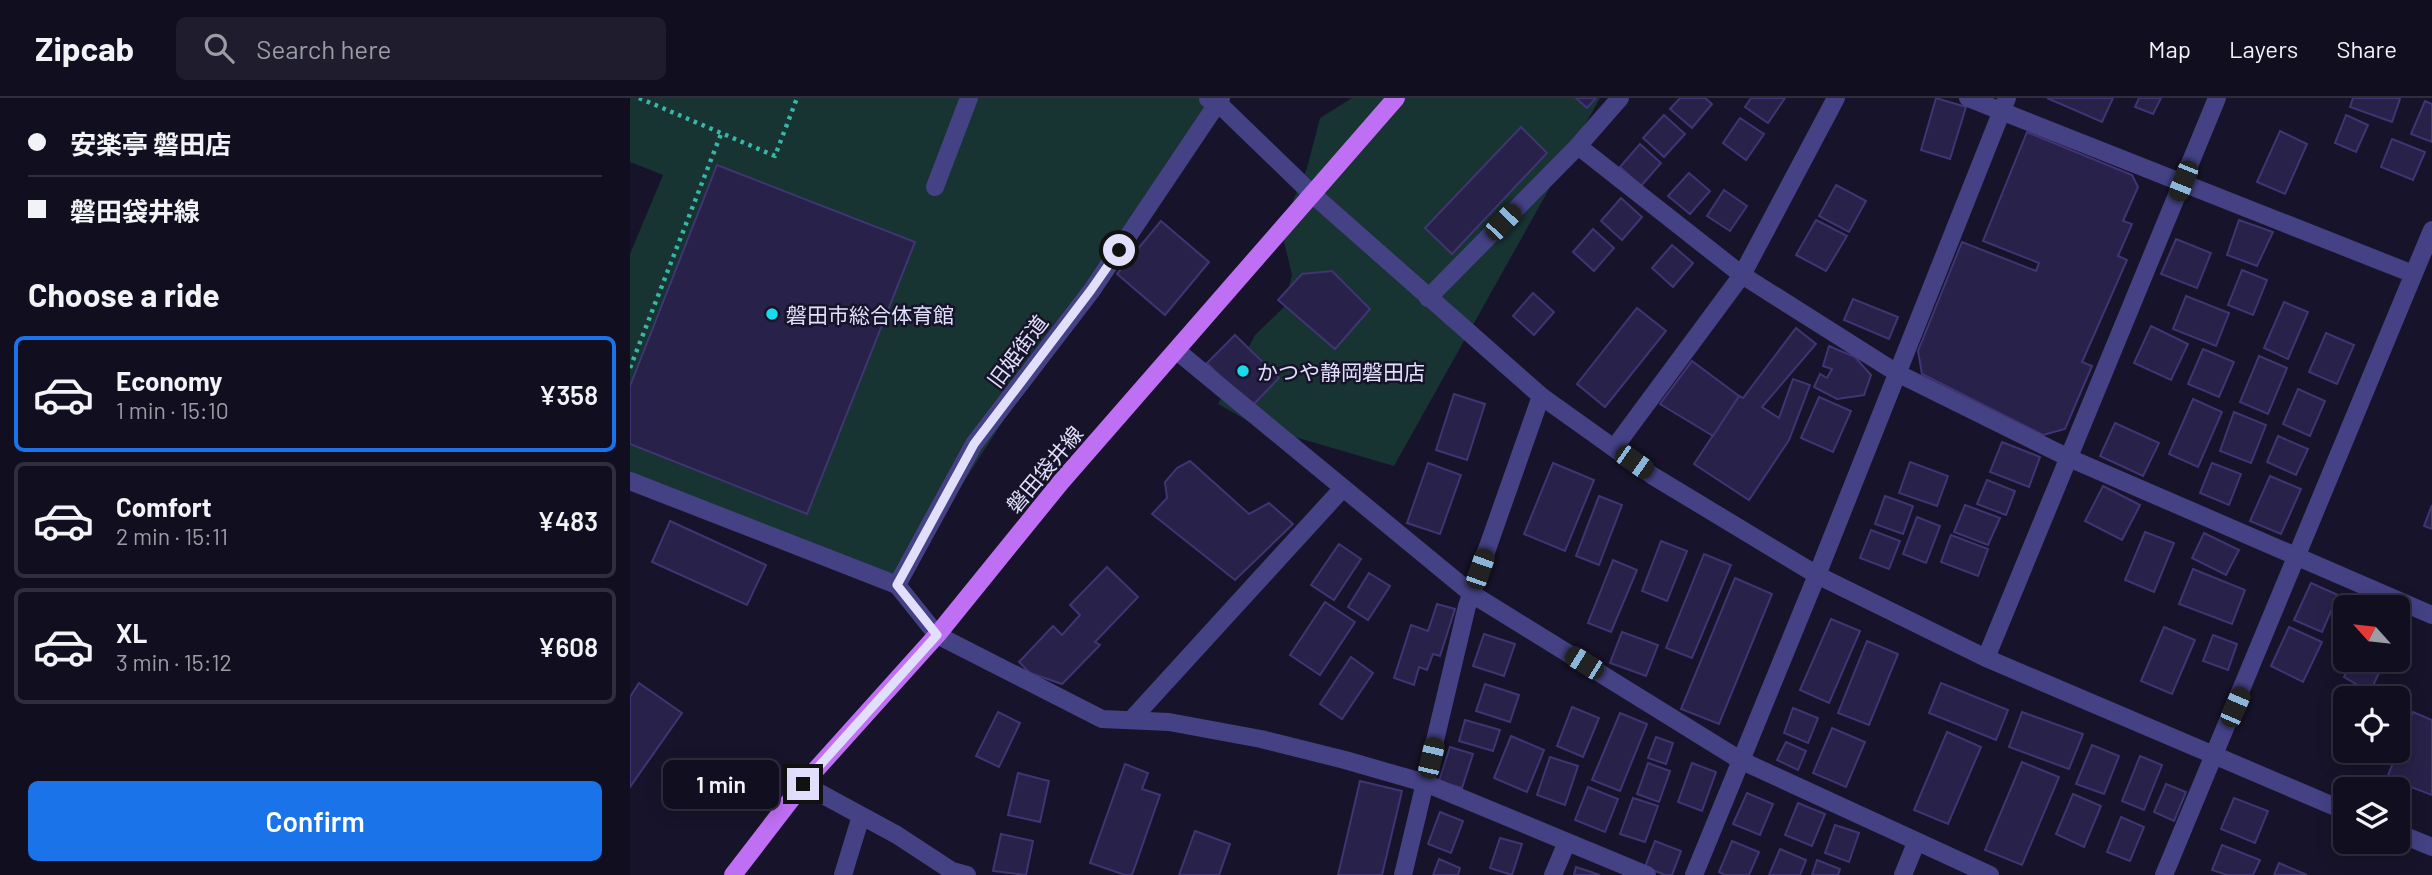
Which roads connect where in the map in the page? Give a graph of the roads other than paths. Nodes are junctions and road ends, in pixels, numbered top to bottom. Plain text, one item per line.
1 (969, 98) edge
2 (1396, 98) edge
3 (1620, 98) edge
4 (1836, 98) edge
5 (1968, 98) edge
6 (2217, 98) edge
7 (1215, 100) edge
8 (2004, 105) edge
9 (1578, 146) junction
10 (2183, 181) junction
11 (934, 187) dead end
12 (1311, 193) junction
13 (2432, 230) edge
14 (2413, 274) junction
15 (1742, 275) junction
16 (1428, 298) junction
17 (1177, 351) junction
18 (1897, 373) junction
19 (1541, 396) junction
20 (1614, 448) junction
21 (2069, 458) junction
22 (630, 481) edge
23 (1343, 488) junction
24 (2297, 558) junction
25 (1818, 575) junction
26 (897, 585) junction
27 (1472, 594) junction
28 (2432, 615) edge
29 (937, 635) junction
30 (1986, 658) junction
31 (1131, 720) junction
32 (2214, 757) junction
33 (1740, 760) junction
34 (1425, 783) junction
35 (803, 784) junction
36 (2333, 806) edge
37 (861, 816) junction
38 (2410, 838) edge
39 (1567, 842) junction
40 (1916, 842) junction
41 (2432, 847) edge
42 (733, 875) edge
43 (843, 875) edge
44 (967, 875) edge
45 (1403, 875) edge
46 (1553, 875) edge
47 (1647, 875) edge
48 (1694, 875) edge
49 (1903, 875) edge
50 (1990, 875) edge
51 (2164, 875) edge

1 - 11 street
2 - 12 main road, 磐田袋井線
3 - 9 street
4 - 15 street
5 - 8 street
6 - 10 street
7 - 12 street
7 - 26 street, 旧姫街道
8 - 10 street
8 - 18 street
9 - 15 street
9 - 16 street
10 - 14 street
10 - 21 street
12 - 16 street
12 - 17 main road, 磐田袋井線
13 - 14 street
14 - 24 street
15 - 18 street
15 - 20 street
16 - 19 street
17 - 23 street
17 - 29 main road, 磐田袋井線
18 - 21 street
18 - 25 street
19 - 20 street
19 - 27 street
20 - 25 street
21 - 24 street
21 - 30 street
22 - 26 street
23 - 27 street
23 - 31 street
24 - 28 street
24 - 32 street
25 - 30 street
25 - 33 street
26 - 29 street
27 - 33 street
27 - 34 street
29 - 31 street
29 - 35 main road, 磐田袋井線
30 - 32 street
31 - 34 street
32 - 36 street
32 - 51 street
33 - 40 street
33 - 48 street
34 - 39 street
34 - 45 street
35 - 37 street
35 - 42 main road, 磐田袋井線
37 - 43 street
37 - 44 street
38 - 41 street
39 - 46 street
39 - 47 street
40 - 49 street
40 - 50 street

